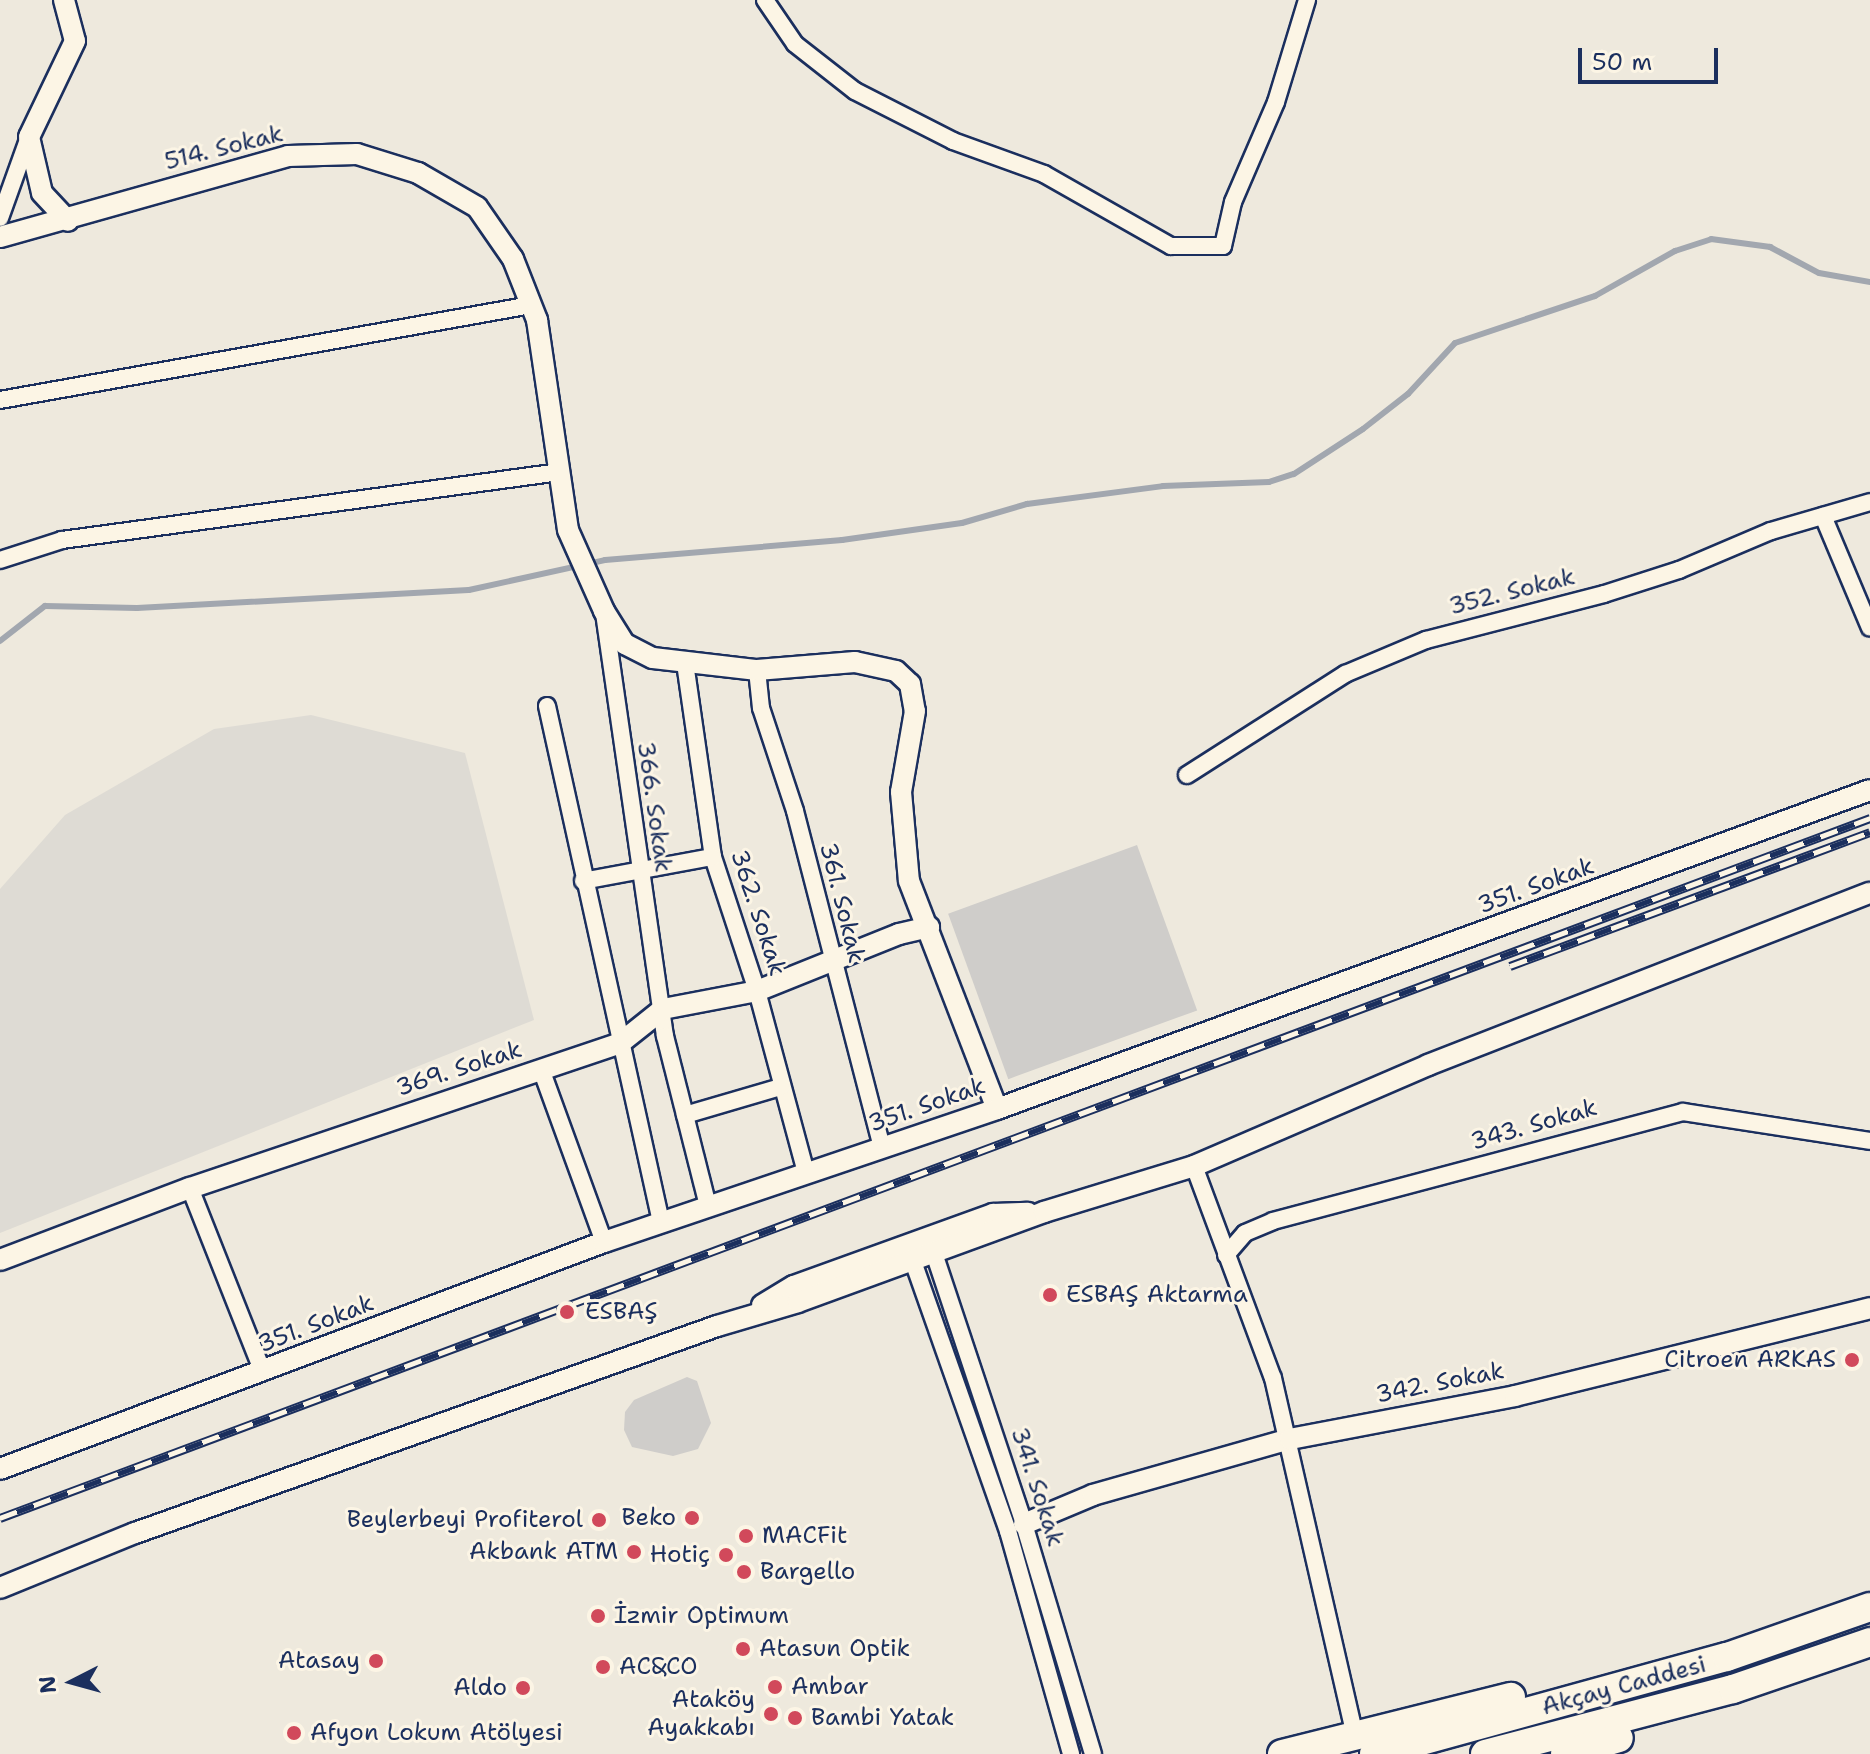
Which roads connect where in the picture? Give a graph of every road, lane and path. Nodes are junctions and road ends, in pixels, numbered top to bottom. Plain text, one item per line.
1 (64, 0) edge
2 (765, 0) edge
3 (1307, 0) edge
4 (29, 137) junction
5 (0, 218) edge
6 (68, 221) junction
7 (0, 237) edge
8 (531, 305) junction
9 (0, 400) edge
10 (560, 472) junction
11 (1870, 502) edge
12 (1823, 516) junction
13 (0, 560) edge
14 (604, 611) junction
15 (1870, 628) edge
16 (685, 663) junction
17 (757, 670) junction
18 (547, 706) dead end
19 (1187, 775) dead end
20 (1870, 790) edge
21 (713, 857) junction
22 (638, 874) junction
23 (583, 881) junction
24 (1870, 893) edge
25 (929, 927) junction
26 (831, 963) junction
27 (757, 991) junction
28 (663, 1009) junction
29 (619, 1044) junction
30 (541, 1069) junction
31 (781, 1087) junction
32 (997, 1109) junction
33 (685, 1115) junction
34 (1870, 1141) edge
35 (882, 1147) junction
36 (1194, 1166) junction
37 (806, 1173) junction
38 (190, 1188) junction
39 (708, 1206) junction
40 (661, 1222) junction
41 (604, 1242) junction
42 (931, 1245) junction
43 (910, 1254) junction
44 (1226, 1255) junction
45 (0, 1260) edge
46 (1870, 1308) edge
47 (263, 1372) junction
48 (1290, 1439) junction
49 (0, 1469) edge
50 (1024, 1524) junction
51 (0, 1588) edge
52 (1870, 1607) edge
53 (1870, 1642) edge
54 (1733, 1689) junction
55 (1365, 1744) edge
56 (1071, 1754) edge
57 (1093, 1754) edge
58 (1282, 1754) edge
59 (1485, 1754) edge
60 (1565, 1754) edge

1 - 4 street
2 - 3 street
4 - 5 street
4 - 6 street
6 - 7 street, 514. Sokak
6 - 8 street, 514. Sokak
8 - 9 street
8 - 10 street, 514. Sokak
10 - 13 street
10 - 14 street, 514. Sokak
11 - 12 street, 352. Sokak
12 - 15 street
12 - 19 street, 352. Sokak
14 - 16 street, 514. Sokak
14 - 22 street, 366. Sokak
16 - 17 street, 514. Sokak
16 - 21 street, 362. Sokak
17 - 25 street, 514. Sokak
17 - 26 street, 361. Sokak
18 - 23 street
20 - 32 street, 351. Sokak
21 - 22 street
21 - 27 street, 362. Sokak
22 - 23 street
22 - 28 street, 366. Sokak
23 - 29 street
24 - 36 street
25 - 26 street, 369. Sokak
25 - 32 street, 514. Sokak
26 - 27 street, 369. Sokak
26 - 35 street, 361. Sokak
27 - 28 street, 369. Sokak
27 - 31 street, 362. Sokak
28 - 29 street, 369. Sokak
28 - 33 street, 366. Sokak
29 - 30 street, 369. Sokak
29 - 40 street
30 - 38 street, 369. Sokak
30 - 41 street
31 - 33 street
31 - 37 street, 362. Sokak
32 - 35 street, 351. Sokak
33 - 39 street, 366. Sokak
34 - 44 street, 343. Sokak
35 - 37 street, 351. Sokak
36 - 42 street
36 - 44 street
37 - 39 street, 351. Sokak
38 - 45 street, 369. Sokak
38 - 47 street
39 - 40 street, 351. Sokak
40 - 41 street, 351. Sokak
41 - 47 street, 351. Sokak
42 - 43 street
42 - 50 street, 341. Sokak
43 - 51 street
43 - 56 street, 341. Sokak
44 - 48 street
46 - 48 street, 342. Sokak
47 - 49 street, 351. Sokak
48 - 50 street, 342. Sokak
48 - 55 street
50 - 57 street, 341. Sokak
52 - 55 highway, Akçay Caddesi
53 - 54 highway, Akçay Caddesi
54 - 59 highway, Akçay Caddesi
54 - 60 highway
55 - 58 highway, Akçay Caddesi

